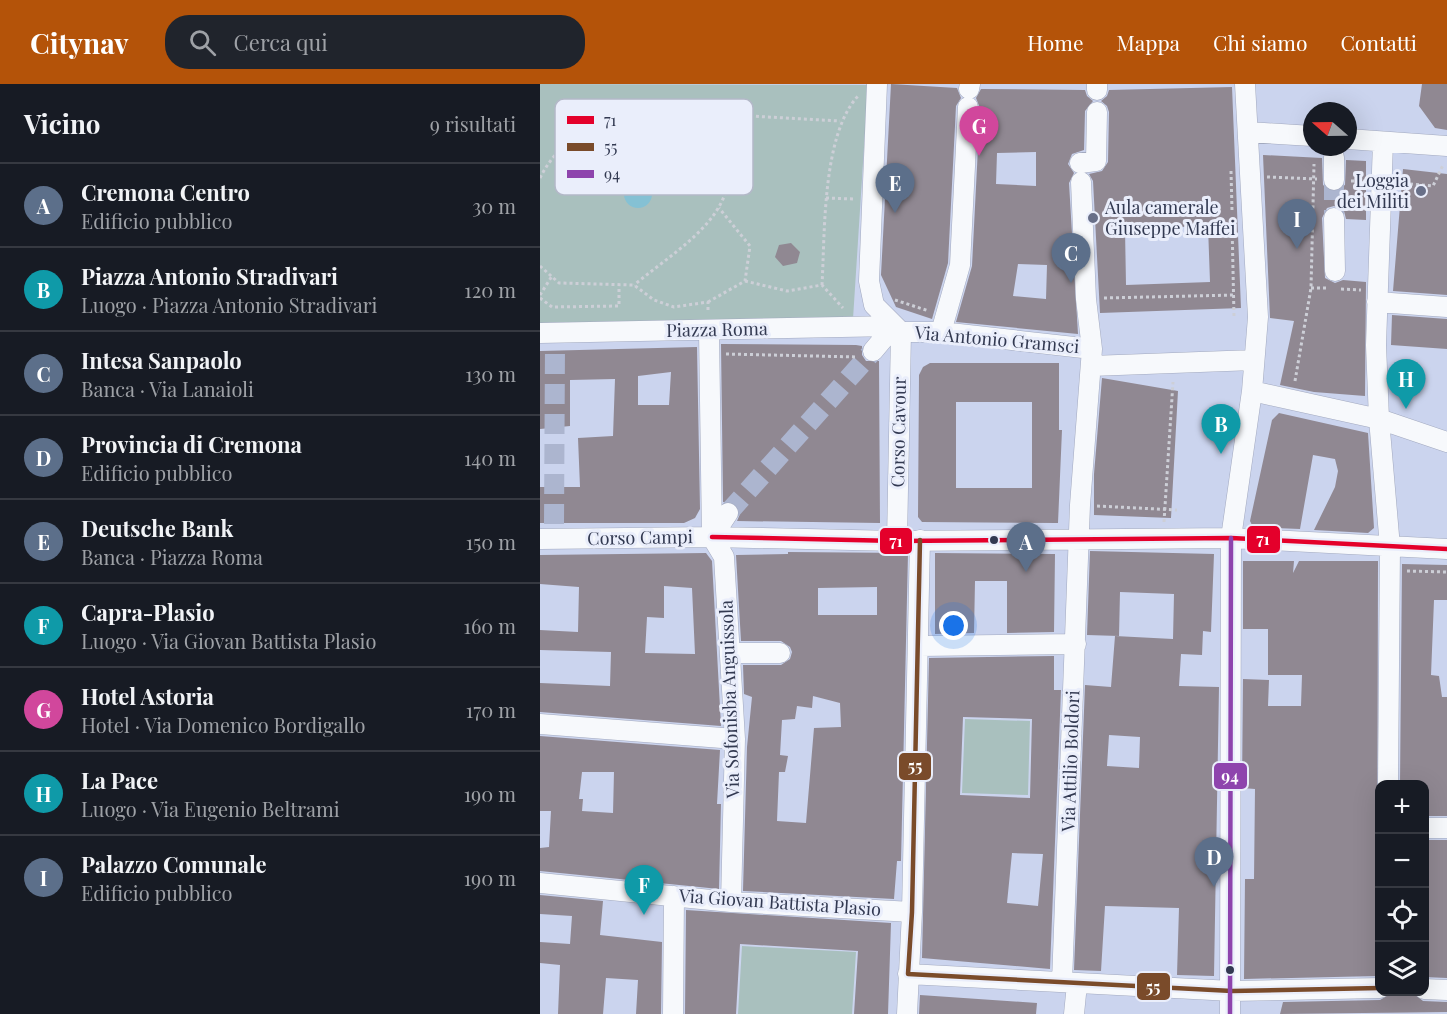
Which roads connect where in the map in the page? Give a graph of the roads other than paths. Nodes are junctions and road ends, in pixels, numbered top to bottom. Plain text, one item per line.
1 (877, 84) edge
2 (1245, 84) edge
3 (969, 94) edge
4 (1097, 112) dead end
5 (1248, 132) junction
6 (1303, 135) edge
7 (1357, 140) edge
8 (1383, 142) junction
9 (1445, 155) edge
10 (1334, 158) dead end
11 (1334, 180) tunnel mouth
12 (1334, 218) tunnel mouth
13 (1335, 271) dead end
14 (1377, 302) junction
15 (1447, 307) edge
16 (940, 324) junction
17 (898, 329) junction
18 (709, 331) junction
19 (550, 337) edge
20 (870, 354) tunnel mouth
21 (1092, 358) junction
22 (1254, 360) junction
23 (1252, 391) junction
24 (1379, 419) junction
25 (1447, 441) edge
26 (728, 513) tunnel mouth
27 (549, 534) edge
28 (712, 537) junction
29 (1232, 538) junction
30 (1080, 539) junction
31 (920, 540) junction
32 (897, 541) junction
33 (1390, 547) junction
34 (1447, 549) edge
35 (1076, 644) junction
36 (920, 646) junction
37 (730, 653) junction
38 (780, 653) dead end
39 (540, 724) edge
40 (735, 739) junction
41 (1388, 780) edge
42 (1429, 828) edge
43 (1447, 828) edge
44 (540, 883) edge
45 (674, 896) junction
46 (731, 902) junction
47 (912, 912) junction
48 (908, 974) junction
49 (1070, 983) junction
50 (1375, 988) edge
51 (1429, 989) edge
52 (1447, 990) edge
53 (1232, 991) junction
54 (673, 1014) edge
55 (907, 1014) edge
56 (1074, 1014) edge
57 (1230, 1014) edge

1 - 17 street
2 - 5 street
3 - 16 street
4 - 21 street, Via Attilio Boldori
5 - 6 street
5 - 22 street
7 - 8 street
8 - 9 street
8 - 14 street
10 - 11 street
12 - 13 street
14 - 15 street
14 - 24 street
16 - 17 street, Via Antonio Gramsci
16 - 21 street, Via Antonio Gramsci
17 - 18 street, Piazza Roma
17 - 20 street
17 - 32 street, Corso Cavour
18 - 19 street, Piazza Roma
18 - 28 street
21 - 22 street, Via Antonio Gramsci
21 - 30 street, Via Attilio Boldori
22 - 23 street
23 - 24 street
23 - 29 street
24 - 25 street
24 - 33 street
26 - 28 street
27 - 28 street, Corso Campi
28 - 32 street, Corso Campi
28 - 37 street, Via Sofonisba Anguissola
29 - 30 street, Corso Campi
29 - 33 street, Corso Campi
29 - 53 street
30 - 31 street, Corso Campi
30 - 35 street, Via Attilio Boldori
31 - 32 street, Corso Campi
31 - 36 street
33 - 34 street, Corso Campi
33 - 41 street
35 - 36 street
35 - 49 street, Via Attilio Boldori
36 - 47 street
37 - 38 street
37 - 40 street, Via Sofonisba Anguissola
39 - 40 street
40 - 46 street, Via Sofonisba Anguissola
42 - 43 street
44 - 45 street, Via Giovan Battista Plasio
45 - 46 street, Via Giovan Battista Plasio
45 - 54 street
46 - 47 street, Via Giovan Battista Plasio
47 - 48 street
48 - 49 street
48 - 55 street
49 - 53 street
49 - 56 street, Via Attilio Boldori
50 - 53 street
51 - 52 street
53 - 57 street

